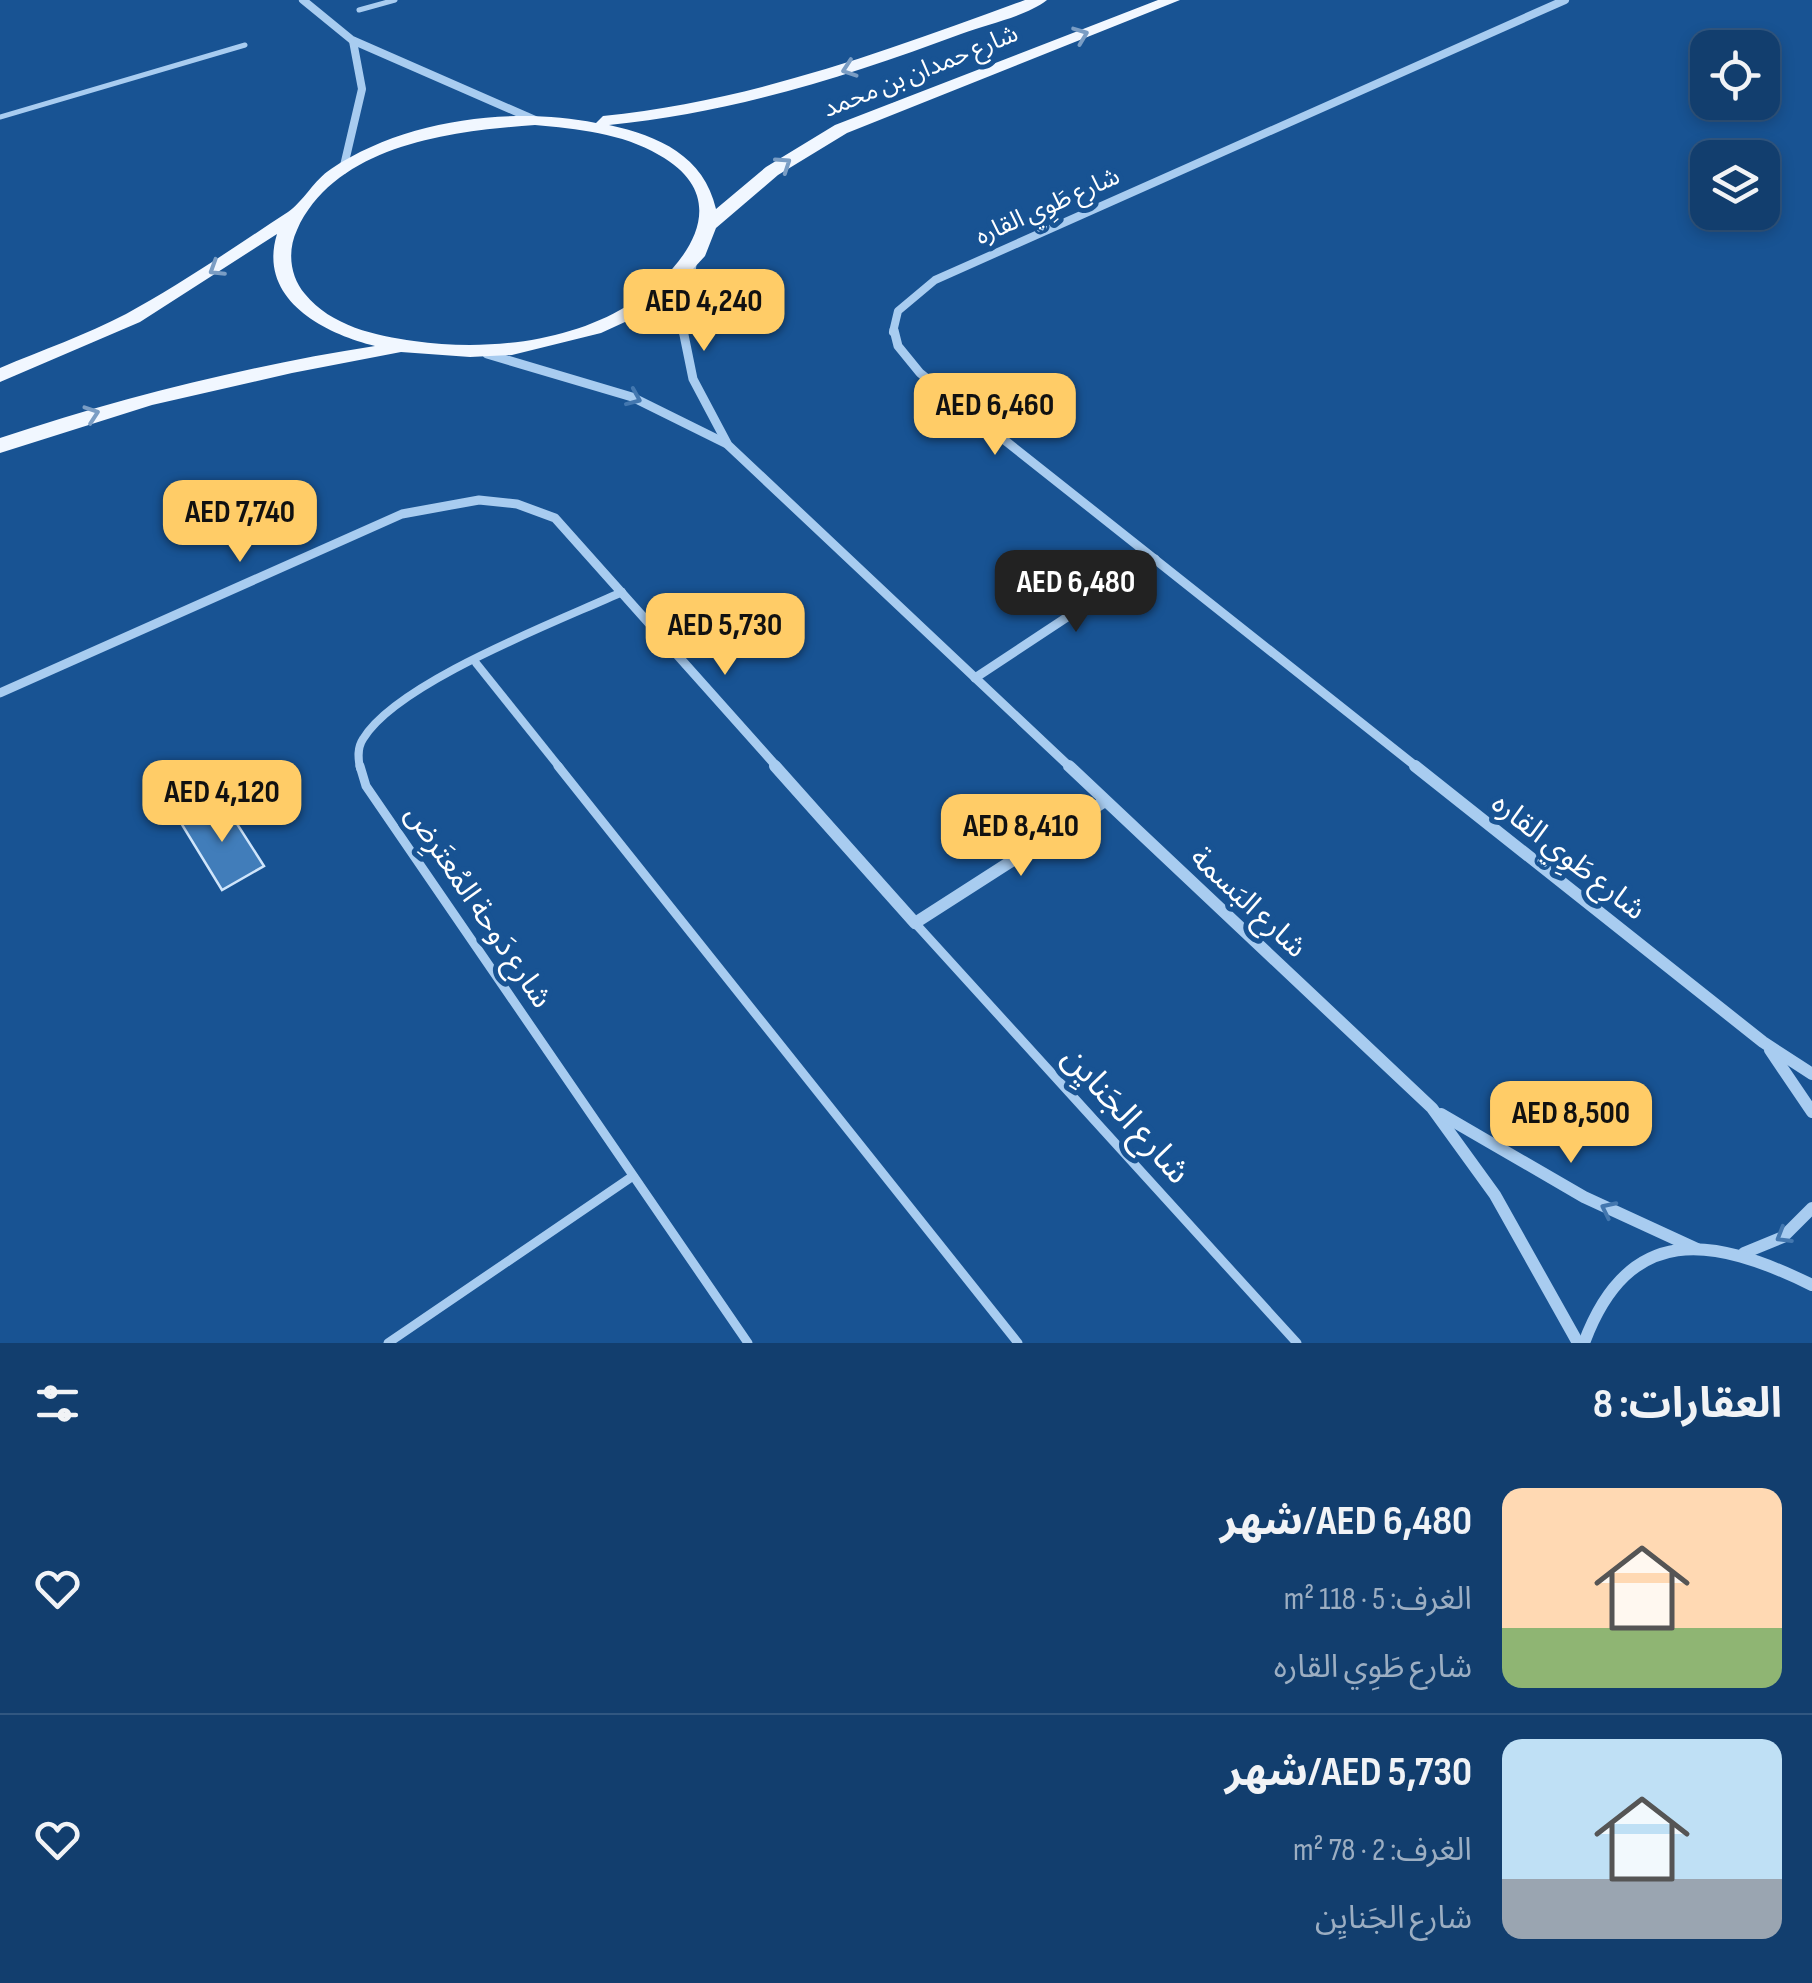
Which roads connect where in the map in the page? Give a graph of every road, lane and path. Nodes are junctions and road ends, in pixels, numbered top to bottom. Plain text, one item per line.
1 (304, 0) edge
2 (395, 0) edge
3 (1039, 0) edge
4 (1172, 0) edge
5 (1565, 0) edge
6 (359, 10) dead end
7 (352, 40) junction
8 (245, 45) dead end
9 (0, 117) edge
10 (535, 120) junction
11 (575, 123) junction
12 (343, 170) junction
13 (296, 214) junction
14 (708, 225) junction
15 (694, 260) junction
16 (410, 348) junction
17 (474, 351) junction
18 (0, 376) edge
19 (728, 444) junction
20 (0, 446) edge
21 (1155, 560) junction
22 (622, 592) junction
23 (476, 663) junction
24 (976, 678) junction
25 (0, 693) edge
26 (1105, 801) junction
27 (915, 923) junction
28 (1763, 1042) junction
29 (1812, 1074) edge
30 (1432, 1108) junction
31 (1812, 1112) edge
32 (634, 1176) junction
33 (1812, 1208) edge
34 (1698, 1248) junction
35 (1744, 1252) junction
36 (1812, 1284) edge
37 (388, 1343) edge
38 (748, 1343) edge
39 (1018, 1343) edge
40 (1297, 1343) edge
41 (1581, 1343) edge

1 - 7 street
2 - 6 lane
3 -> 11 main road, شارع حمدان بن محمد
14 -> 4 main road, شارع حمدان بن محمد
5 - 21 street, شارع طَوِي القاره
7 - 10 street
7 - 12 street
8 - 9 lane
10 - 11 main road
10 - 12 main road
11 - 14 main road
12 - 13 main road
13 - 16 main road
13 -> 18 main road
14 - 15 main road
15 - 17 main road
15 - 19 street, شارع البَسمة
16 - 17 main road
20 -> 16 main road
17 -> 19 street, شارع البَسمة
19 - 24 street, شارع البَسمة
21 - 24 street
21 - 28 street, شارع طَوِي القاره
22 - 23 lane, شارع دَوحة المُعتَرِض
22 - 25 street, شارع الجَنايِن
22 - 27 street, شارع الجَنايِن
23 - 32 lane, شارع دَوحة المُعتَرِض
23 - 39 lane
24 - 26 street, شارع البَسمة
26 - 27 street
26 - 30 street, شارع البَسمة
27 - 40 lane, شارع الجَنايِن
28 - 29 street, شارع طَوِي القاره
28 - 31 street, شارع طَوِي القاره
34 -> 30 street, شارع البَسمة
30 - 41 street, شارع البَسمة
32 - 37 lane
32 - 38 lane, شارع دَوحة المُعتَرِض
33 -> 35 street
34 - 35 street
34 - 41 street
35 - 36 street

